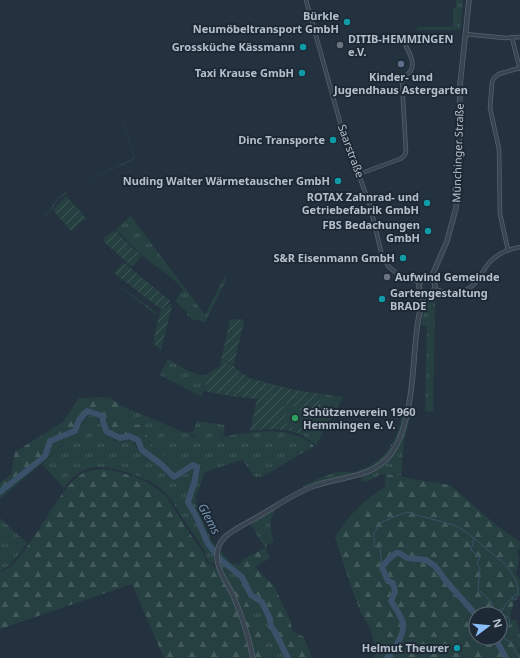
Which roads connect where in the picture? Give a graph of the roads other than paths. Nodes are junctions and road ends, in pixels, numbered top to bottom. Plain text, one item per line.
1 (306, 0) edge
2 (469, 0) edge
3 (465, 34) junction
4 (520, 37) edge
5 (512, 38) junction
6 (403, 40) dead end
7 (520, 68) edge
8 (359, 174) junction
9 (520, 247) edge
10 (508, 250) junction
11 (431, 278) junction
12 (420, 282) junction
13 (434, 289) junction
14 (425, 293) junction
15 (253, 658) edge

1 - 8 street, Saarstraße
2 - 3 street, Münchinger Straße
3 - 5 street
3 - 11 street, Münchinger Straße
4 - 5 street
5 - 7 street
6 - 8 street
7 - 10 street
8 - 12 street, Saarstraße
9 - 10 street
10 - 13 street
11 - 12 street
11 - 13 street
12 - 14 street
13 - 14 street
14 - 15 street

